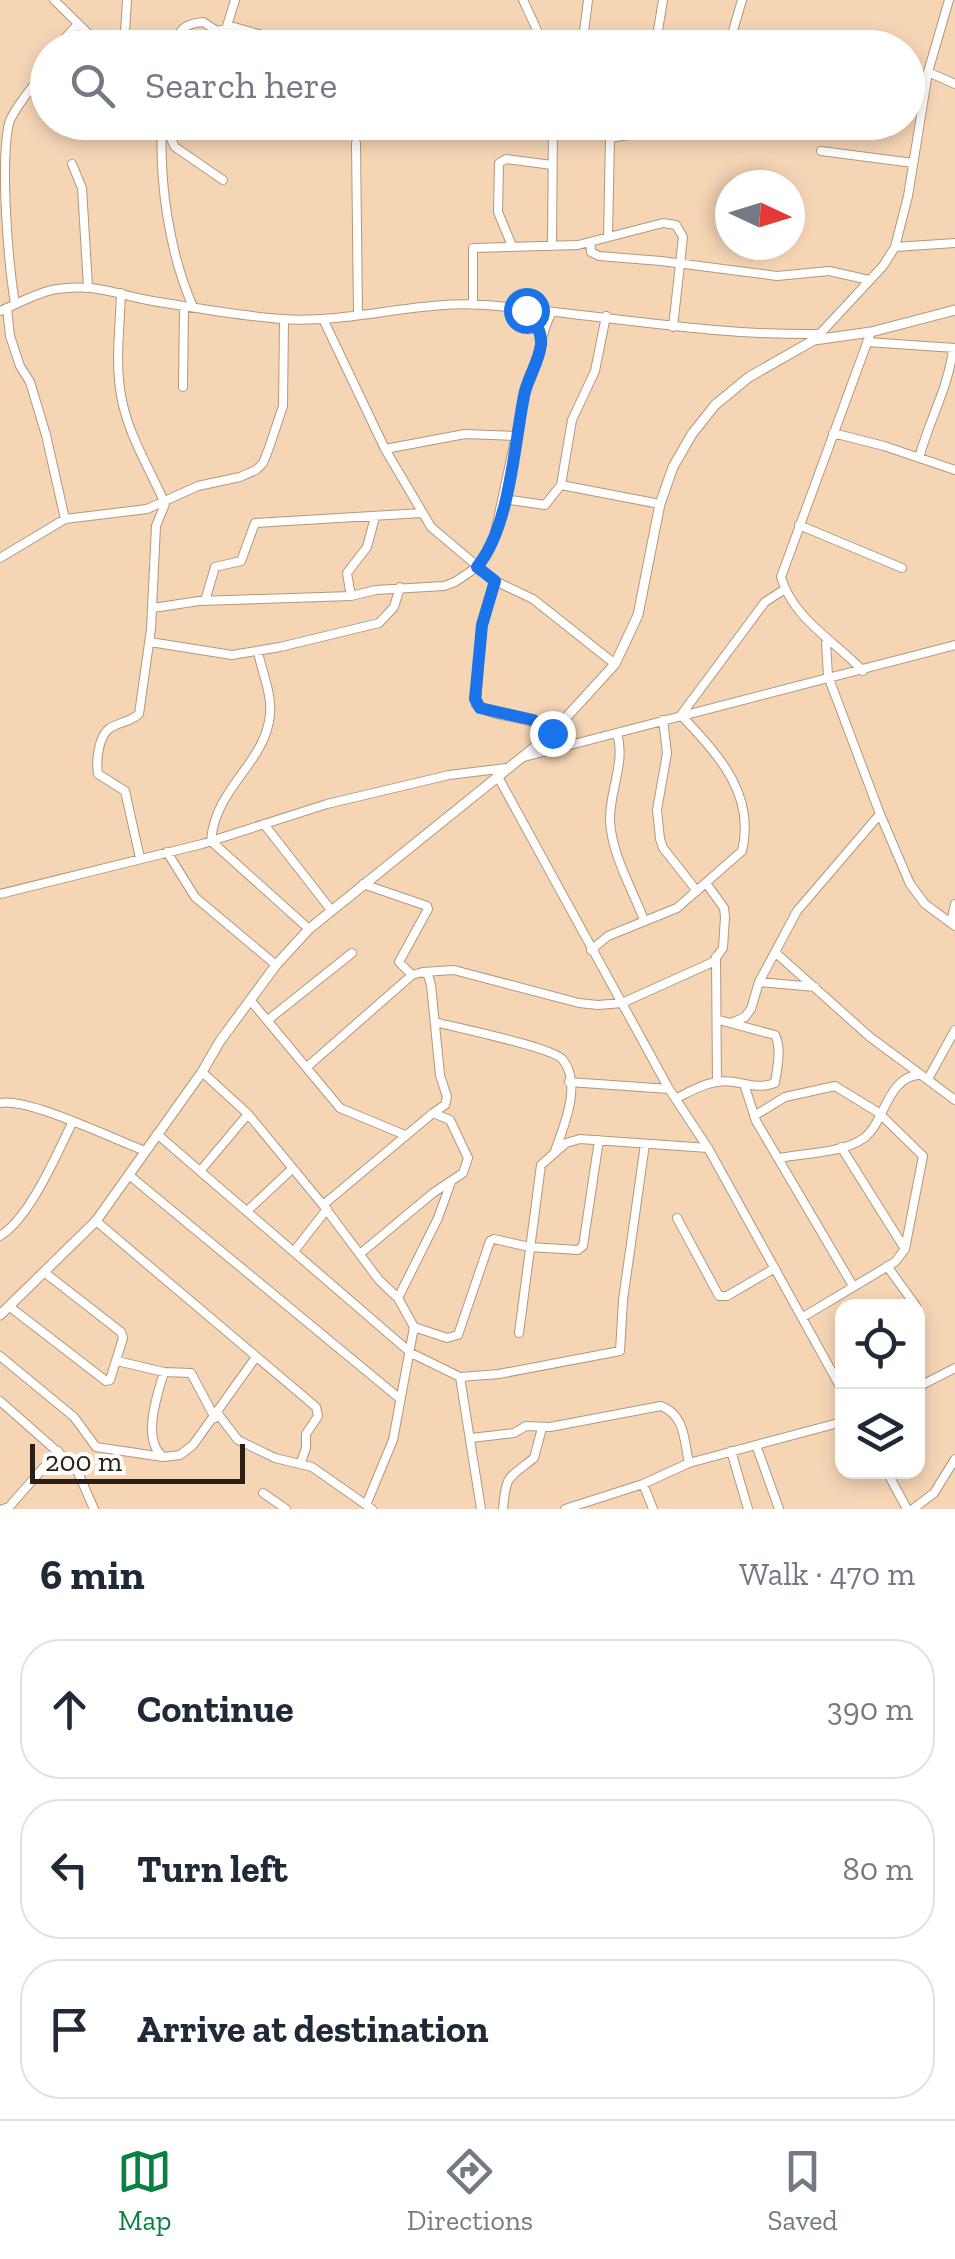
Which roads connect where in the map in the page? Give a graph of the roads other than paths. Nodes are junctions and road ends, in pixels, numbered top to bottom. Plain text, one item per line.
1 (54, 0) edge
2 (128, 0) edge
3 (235, 0) edge
4 (524, 0) edge
5 (588, 0) edge
6 (662, 0) edge
7 (742, 0) edge
8 (953, 0) edge
9 (76, 24) junction
10 (941, 26) junction
11 (231, 27) junction
12 (71, 30) edge
13 (83, 30) edge
14 (126, 30) edge
15 (180, 30) edge
16 (220, 30) edge
17 (224, 30) edge
18 (242, 30) edge
19 (537, 30) edge
20 (584, 30) edge
21 (658, 30) edge
22 (733, 30) edge
23 (955, 32) edge
24 (928, 72) junction
25 (955, 84) edge
26 (925, 87) edge
27 (30, 94) edge
28 (164, 140) edge
29 (172, 140) edge
30 (553, 140) edge
31 (610, 140) edge
32 (916, 140) edge
33 (356, 143) dead end
34 (821, 151) dead end
35 (72, 164) dead end
36 (552, 164) junction
37 (913, 164) junction
38 (223, 180) dead end
39 (608, 237) junction
40 (590, 242) junction
41 (955, 243) edge
42 (512, 246) junction
43 (552, 246) junction
44 (895, 247) junction
45 (681, 264) junction
46 (869, 280) junction
47 (88, 287) junction
48 (122, 294) junction
49 (472, 305) junction
50 (189, 307) junction
51 (7, 308) edge
52 (526, 310) junction
53 (955, 310) edge
54 (552, 312) junction
55 (358, 315) junction
56 (606, 316) junction
57 (284, 319) junction
58 (324, 320) junction
59 (673, 328) junction
60 (817, 337) junction
61 (869, 337) junction
62 (542, 340) junction
63 (954, 348) edge
64 (183, 387) dead end
65 (833, 433) junction
66 (516, 436) junction
67 (385, 449) junction
68 (919, 458) junction
69 (955, 470) edge
70 (561, 486) junction
71 (504, 499) junction
72 (164, 504) junction
73 (660, 504) junction
74 (422, 513) junction
75 (375, 518) junction
76 (65, 520) junction
77 (799, 525) junction
78 (0, 558) edge
79 (477, 567) junction
80 (902, 568) dead end
81 (495, 581) junction
82 (400, 588) junction
83 (786, 589) junction
84 (351, 596) junction
85 (206, 601) junction
86 (153, 608) junction
87 (150, 642) junction
88 (826, 643) junction
89 (955, 645) edge
90 (258, 652) junction
91 (616, 664) junction
92 (863, 670) junction
93 (828, 676) junction
94 (682, 715) junction
95 (664, 720) junction
96 (552, 733) junction
97 (617, 733) junction
98 (521, 758) junction
99 (506, 768) junction
100 (497, 775) junction
101 (880, 814) junction
102 (264, 824) junction
103 (211, 842) junction
104 (167, 852) junction
105 (140, 858) junction
106 (706, 883) junction
107 (364, 884) junction
108 (697, 891) junction
109 (0, 894) edge
110 (955, 904) edge
111 (331, 910) junction
112 (644, 920) junction
113 (953, 924) edge
114 (309, 928) junction
115 (591, 950) junction
116 (352, 953) dead end
117 (776, 954) junction
118 (716, 958) junction
119 (276, 965) junction
120 (423, 972) junction
121 (412, 976) junction
122 (760, 982) junction
123 (816, 987) junction
124 (251, 1001) junction
125 (622, 1003) junction
126 (268, 1020) junction
127 (719, 1020) junction
128 (435, 1022) junction
129 (732, 1023) junction
130 (955, 1030) edge
131 (307, 1067) junction
132 (202, 1072) junction
133 (918, 1075) junction
134 (928, 1079) junction
135 (569, 1082) junction
136 (717, 1082) junction
137 (745, 1086) junction
138 (669, 1089) junction
139 (677, 1098) junction
140 (955, 1100) edge
141 (0, 1103) edge
142 (434, 1113) junction
143 (880, 1113) junction
144 (248, 1114) junction
145 (754, 1116) junction
146 (72, 1123) junction
147 (563, 1127) junction
148 (158, 1134) junction
149 (405, 1136) junction
150 (577, 1140) junction
151 (599, 1140) junction
152 (645, 1144) junction
153 (840, 1147) junction
154 (708, 1148) junction
155 (146, 1151) junction
156 (555, 1151) junction
157 (780, 1158) junction
158 (292, 1169) junction
159 (201, 1170) junction
160 (129, 1175) junction
161 (451, 1182) junction
162 (325, 1207) junction
163 (248, 1210) junction
164 (677, 1218) dead end
165 (96, 1221) junction
166 (0, 1236) edge
167 (530, 1247) junction
168 (295, 1250) junction
169 (905, 1250) junction
170 (361, 1253) junction
171 (887, 1266) junction
172 (775, 1268) junction
173 (44, 1272) junction
174 (853, 1286) junction
175 (398, 1298) junction
176 (911, 1299) edge
177 (10, 1307) junction
178 (0, 1315) edge
179 (803, 1317) junction
180 (414, 1327) junction
181 (520, 1333) dead end
182 (411, 1353) junction
183 (0, 1356) edge
184 (256, 1357) junction
185 (118, 1361) junction
186 (835, 1364) edge
187 (830, 1367) junction
188 (955, 1368) edge
189 (164, 1372) junction
190 (460, 1377) junction
191 (925, 1384) edge
192 (841, 1389) edge
193 (399, 1398) junction
194 (0, 1401) edge
195 (216, 1416) junction
196 (835, 1424) edge
197 (542, 1428) junction
198 (471, 1438) junction
199 (756, 1445) junction
200 (58, 1450) junction
201 (731, 1450) junction
202 (163, 1457) junction
203 (955, 1459) edge
204 (301, 1462) junction
205 (688, 1462) junction
206 (891, 1479) edge
207 (643, 1484) junction
208 (263, 1494) dead end
209 (594, 1504) edge
210 (369, 1507) edge
211 (8, 1508) edge
212 (94, 1509) edge
213 (286, 1509) edge
214 (481, 1509) edge
215 (503, 1509) edge
216 (565, 1509) edge
217 (653, 1509) edge
218 (748, 1509) edge
219 (779, 1509) edge
220 (910, 1509) edge

1 - 9 street
2 - 14 street
3 - 11 street
4 - 19 street
5 - 20 street
6 - 21 street
7 - 22 street
8 - 10 street
9 - 12 street
9 - 13 street
10 - 23 street
10 - 24 street
11 - 17 street
11 - 18 street
15 - 16 street
24 - 25 street
24 - 26 street
27 - 51 street
28 - 50 street
29 - 38 street
30 - 36 street
31 - 39 street
32 - 37 street
33 - 55 street
34 - 37 street
35 - 47 street
36 - 42 street
36 - 43 street
37 - 44 street
39 - 40 street
39 - 45 street
40 - 43 street
40 - 45 street
41 - 44 street
42 - 43 street
42 - 49 street
44 - 46 street
45 - 46 street
45 - 59 street
46 - 60 street
47 - 48 street
47 - 51 street
48 - 50 street
48 - 72 street
49 - 52 street
49 - 55 street
50 - 57 street
50 - 64 street
51 - 76 street
52 - 54 street
52 - 62 street
53 - 61 street
54 - 56 street
54 - 62 street
55 - 58 street
56 - 59 street
56 - 70 street
57 - 58 street
57 - 72 street
58 - 67 street
59 - 60 street
60 - 61 street
60 - 73 street
61 - 63 street
61 - 65 street
62 - 66 street
63 - 68 street
65 - 68 street
65 - 77 street
66 - 67 street
66 - 71 street
67 - 74 street
68 - 69 street
70 - 71 street
70 - 73 street
71 - 79 street
72 - 76 street
72 - 86 street
73 - 91 street
74 - 75 street
74 - 79 street
75 - 84 street
75 - 85 street
76 - 78 street
77 - 80 street
77 - 83 street
79 - 81 street
79 - 82 street
81 - 91 street
81 - 96 street
82 - 84 street
82 - 90 street
83 - 88 street
83 - 94 street
84 - 85 street
85 - 86 street
86 - 87 street
87 - 90 street
87 - 105 street
88 - 92 street
88 - 93 street
89 - 92 street
90 - 103 street
91 - 96 street
92 - 93 street
93 - 94 street
93 - 101 street
94 - 95 street
94 - 106 street
95 - 97 street
95 - 108 street
96 - 98 street
97 - 98 street
97 - 112 street
98 - 99 street
99 - 100 street
99 - 102 street
100 - 107 street
100 - 115 street
101 - 113 street
101 - 117 street
102 - 103 street
102 - 111 street
103 - 104 street
103 - 114 street
104 - 105 street
104 - 119 street
105 - 109 street
106 - 108 street
106 - 118 street
107 - 111 street
107 - 121 street
108 - 112 street
110 - 113 street
111 - 114 street
112 - 115 street
114 - 119 street
115 - 125 street
116 - 126 street
117 - 122 street
117 - 123 street
118 - 125 street
118 - 127 street
119 - 124 street
120 - 121 street
120 - 125 street
120 - 128 street
121 - 131 street
122 - 123 street
122 - 129 street
123 - 133 street
124 - 126 street
124 - 132 street
125 - 138 street
126 - 131 street
127 - 129 street
127 - 136 street
128 - 135 street
128 - 142 street
129 - 137 street
130 - 134 street
131 - 149 street
132 - 144 street
132 - 148 street
133 - 134 street
133 - 143 street
134 - 140 street
135 - 138 street
135 - 147 street
136 - 137 street
136 - 139 street
137 - 145 street
138 - 139 street
139 - 154 street
141 - 146 street
142 - 149 street
142 - 161 street
143 - 145 street
143 - 153 street
143 - 169 street
144 - 158 street
144 - 159 street
145 - 157 street
146 - 155 street
146 - 166 street
147 - 150 street
147 - 156 street
148 - 155 street
148 - 159 street
149 - 162 street
150 - 151 street
150 - 156 street
151 - 152 street
151 - 167 street
152 - 154 street
152 - 190 street
153 - 157 street
153 - 169 street
154 - 172 street
155 - 160 street
156 - 167 street
157 - 174 street
158 - 162 street
158 - 163 street
159 - 163 street
160 - 165 street
160 - 193 street
161 - 170 street
161 - 175 street
162 - 168 street
162 - 170 street
163 - 168 street
164 - 172 street
165 - 173 street
165 - 184 street
167 - 180 street
167 - 181 street
168 - 182 street
169 - 171 street
170 - 175 street
171 - 174 street
171 - 176 street
172 - 179 street
173 - 177 street
173 - 185 street
174 - 179 street
175 - 180 street
177 - 178 street
177 - 185 street
179 - 187 street
180 - 182 street
182 - 190 street
182 - 193 street
183 - 202 street
184 - 195 street
184 - 204 street
185 - 189 street
186 - 187 street
187 - 192 street
188 - 191 street
189 - 195 street
189 - 202 street
190 - 198 street
193 - 210 street
194 - 200 street
195 - 202 street
195 - 204 street
196 - 199 street
197 - 198 street
197 - 205 street
197 - 215 street
198 - 214 street
199 - 201 street
199 - 219 street
200 - 211 street
200 - 212 street
201 - 205 street
201 - 218 street
203 - 220 street
204 - 210 street
205 - 207 street
206 - 220 street
207 - 209 street
207 - 217 street
208 - 213 street
209 - 216 street

